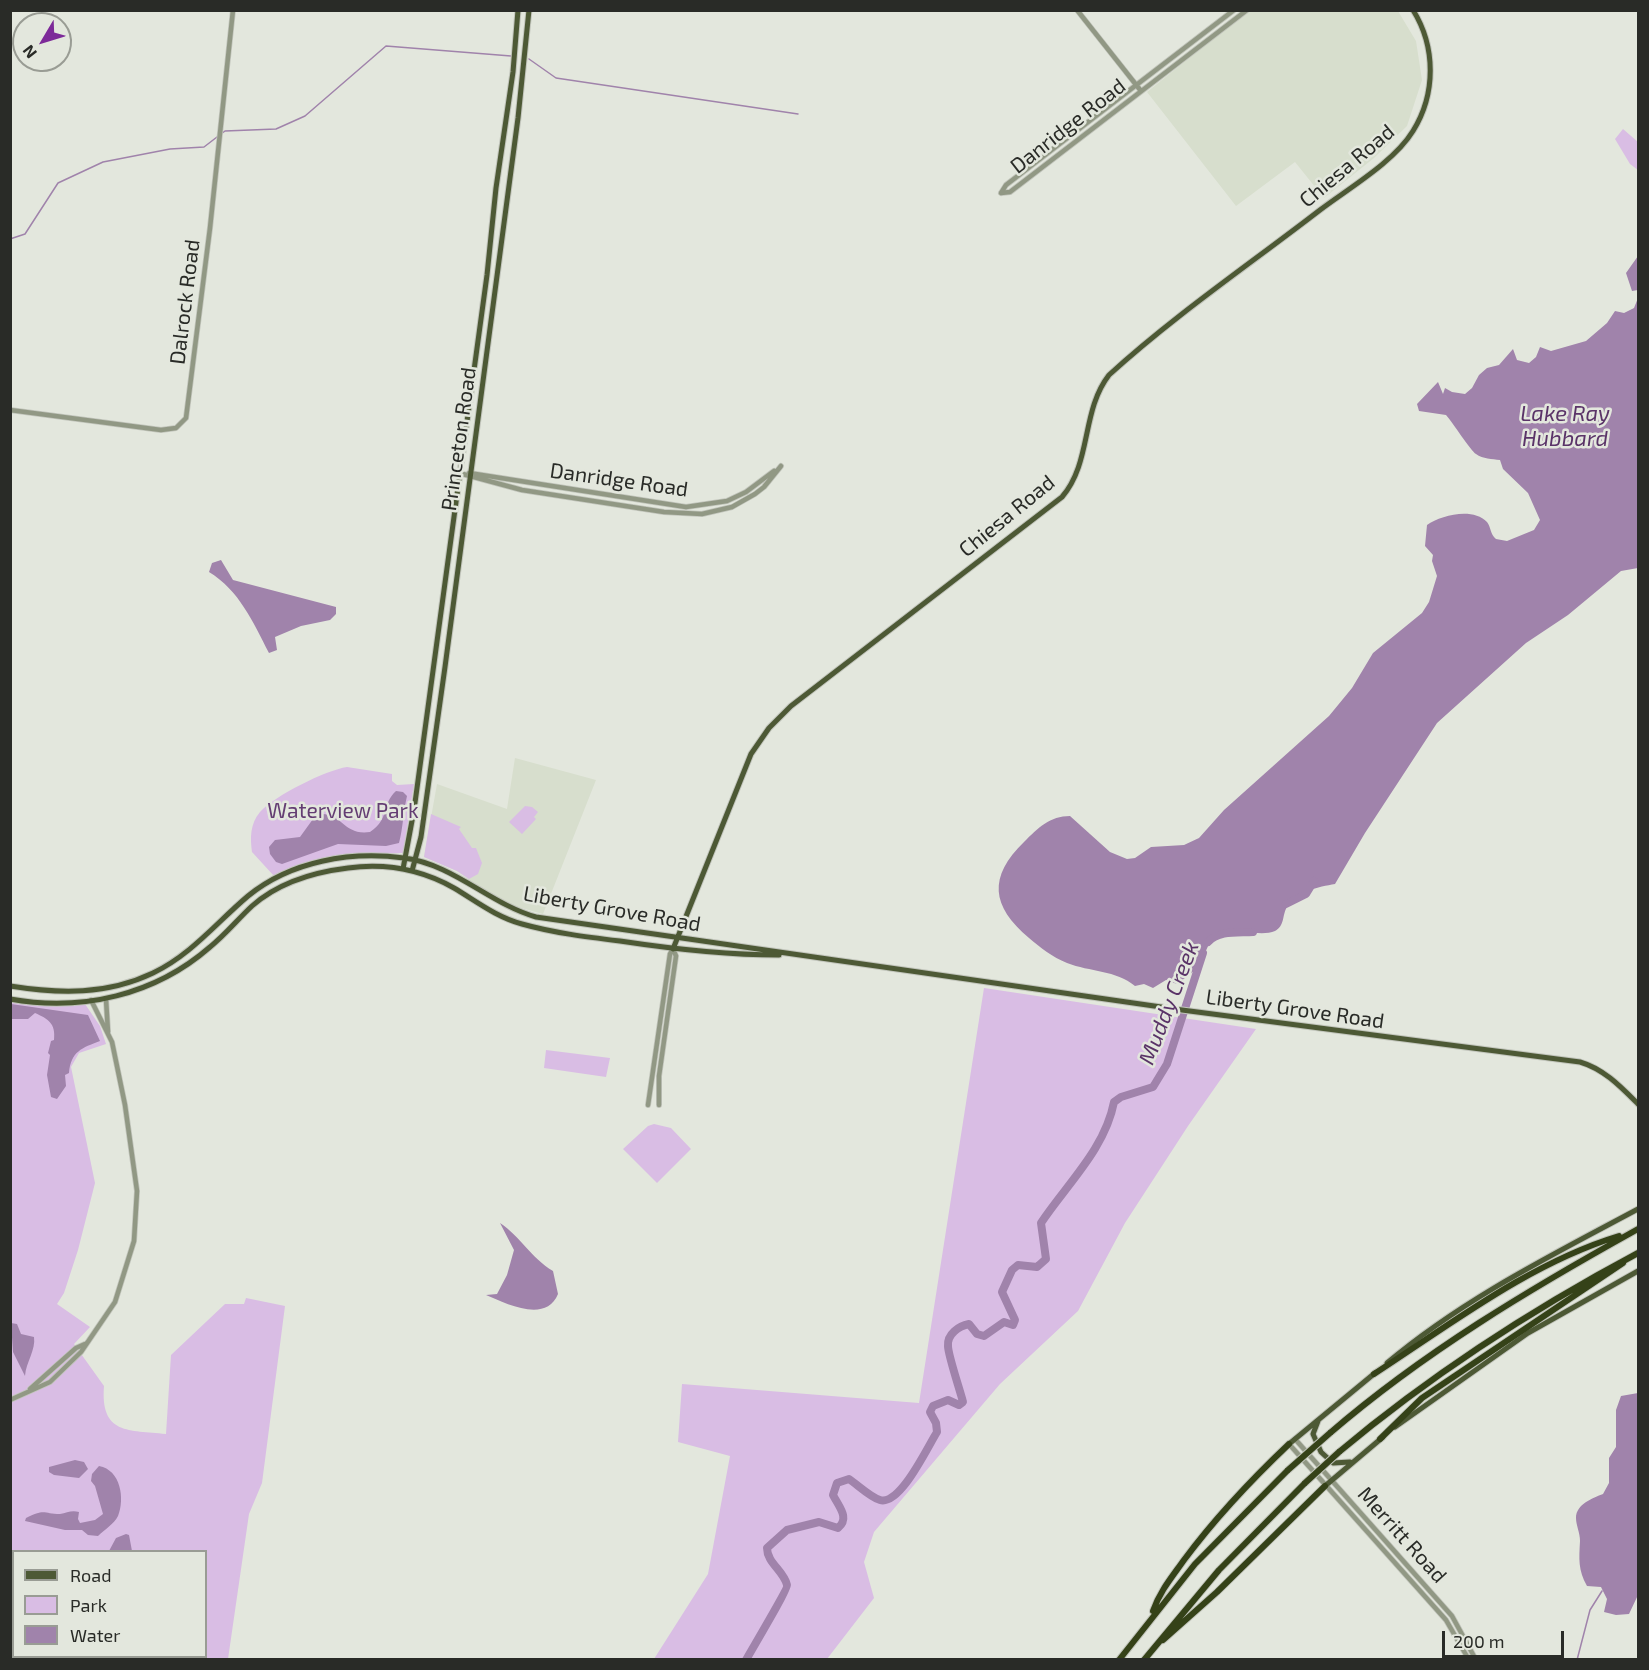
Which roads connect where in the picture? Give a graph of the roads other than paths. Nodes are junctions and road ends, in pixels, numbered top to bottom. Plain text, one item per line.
1 (233, 10) edge
2 (518, 10) edge
3 (530, 10) edge
4 (1077, 10) edge
5 (1234, 10) edge
6 (1247, 10) edge
7 (1413, 10) edge
8 (513, 72) junction
9 (524, 74) junction
10 (1136, 86) junction
11 (1141, 91) junction
12 (507, 126) junction
13 (517, 128) junction
14 (500, 163) junction
15 (512, 164) junction
16 (10, 410) edge
17 (459, 473) junction
18 (471, 475) junction
19 (452, 526) junction
20 (464, 528) junction
21 (436, 721) junction
22 (426, 722) junction
23 (406, 858) junction
24 (415, 861) junction
25 (403, 869) junction
26 (412, 871) junction
27 (675, 938) junction
28 (673, 949) junction
29 (791, 954) junction
30 (10, 986) edge
31 (10, 999) edge
32 (106, 999) junction
33 (91, 1000) junction
34 (108, 1032) junction
35 (1638, 1104) edge
36 (648, 1105) dead end
37 (659, 1105) dead end
38 (1638, 1209) edge
39 (1638, 1229) edge
40 (1632, 1233) junction
41 (1638, 1253) edge
42 (1625, 1260) junction
43 (1638, 1271) edge
44 (1374, 1374) junction
45 (10, 1400) edge
46 (1322, 1414) junction
47 (1294, 1439) junction
48 (1380, 1439) junction
49 (1289, 1444) junction
50 (1353, 1462) junction
51 (1332, 1480) junction
52 (1325, 1486) junction
53 (1425, 1585) junction
54 (1420, 1590) junction
55 (1150, 1617) junction
56 (1153, 1648) junction
57 (1119, 1659) edge
58 (1144, 1659) edge
59 (1469, 1659) edge
60 (1476, 1659) edge

1 - 16 street, Dalrock Road
2 - 8 main road, Princeton Road
3 - 9 main road, Princeton Road
4 - 10 street
5 - 10 street, Danridge Road
6 - 11 street, Danridge Road
7 - 27 main road, Chiesa Road
8 - 9 main road
8 - 12 main road, Princeton Road
9 - 13 main road, Princeton Road
10 - 11 street
10 - 11 street, Danridge Road
12 - 13 main road
12 - 14 main road, Princeton Road
13 - 15 main road, Princeton Road
14 - 15 main road
14 - 17 main road, Princeton Road
15 - 18 main road, Princeton Road
17 - 18 street, Danridge Road
17 - 19 main road, Princeton Road
18 - 18 street, Danridge Road
18 - 20 main road, Princeton Road
19 - 20 main road
19 - 22 main road, Princeton Road
20 - 21 main road, Princeton Road
21 - 22 main road
21 - 24 main road, Princeton Road
22 - 23 main road, Princeton Road
23 - 24 main road, Liberty Grove Road
23 - 25 main road, Princeton Road
23 - 30 main road, Liberty Grove Road
24 - 26 main road, Princeton Road
24 - 27 main road, Liberty Grove Road
25 - 26 main road, Liberty Grove Road
25 - 32 main road, Liberty Grove Road
26 - 28 main road, Liberty Grove Road
27 - 28 main road, Chiesa Road
27 - 29 main road, Liberty Grove Road
28 - 29 main road, Liberty Grove Road
28 - 36 street
28 - 37 street
29 - 35 main road, Liberty Grove Road
31 - 33 main road, Liberty Grove Road
32 - 33 main road, Liberty Grove Road
32 - 34 street
33 - 34 street
34 - 45 street
38 - 44 main road
39 - 40 highway
40 - 44 highway
40 - 55 highway, bridge
41 - 42 highway
42 - 48 highway
42 - 56 highway, bridge
43 - 48 main road
44 - 46 main road
46 - 47 main road
46 - 50 main road
47 - 49 main road
47 - 51 street, Merritt Road
48 - 50 main road
49 - 52 street, Merritt Road
49 - 55 highway
50 - 51 main road
51 - 52 main road
51 - 53 street, Merritt Road
52 - 54 street, Merritt Road
52 - 56 highway
53 - 54 street
53 - 60 street, Merritt Road
54 - 59 street, Merritt Road
55 - 57 highway
56 - 58 highway

